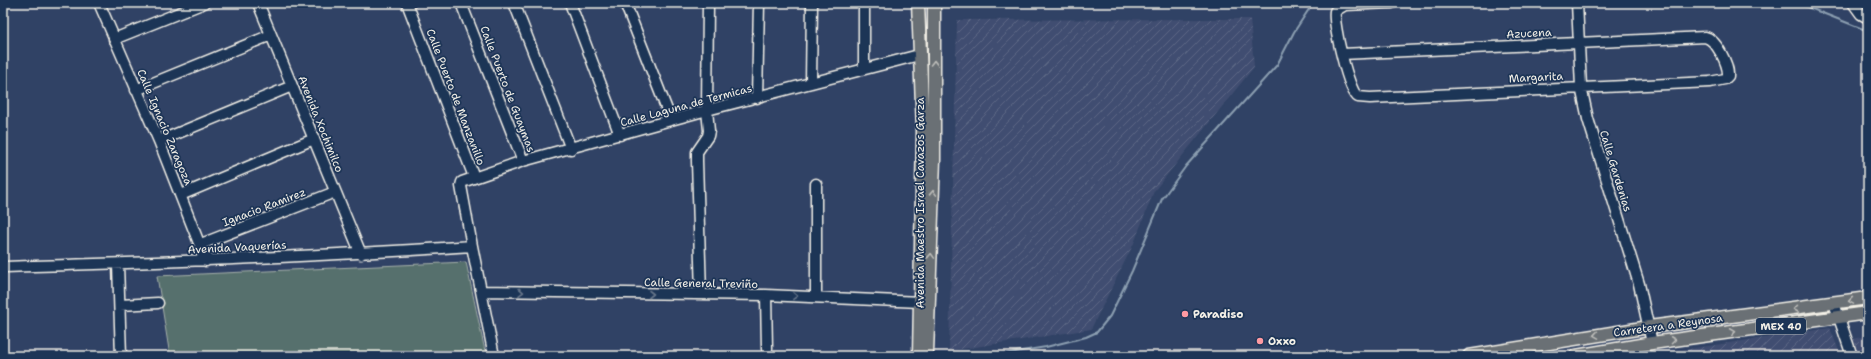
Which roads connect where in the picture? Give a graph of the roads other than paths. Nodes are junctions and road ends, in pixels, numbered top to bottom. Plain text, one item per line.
1 (99, 3) edge
2 (204, 3) edge
3 (258, 3) edge
4 (407, 3) edge
5 (461, 3) edge
6 (514, 3) edge
7 (570, 3) edge
8 (625, 3) edge
9 (708, 3) edge
10 (760, 3) edge
11 (812, 3) edge
12 (864, 3) edge
13 (918, 3) edge
14 (934, 3) edge
15 (1392, 3) edge
16 (1577, 3) edge
17 (1854, 3) edge
18 (1368, 4) edge
19 (1868, 18) edge
20 (271, 35) junction
21 (114, 39) junction
22 (1578, 42) junction
23 (1342, 54) junction
24 (919, 55) junction
25 (864, 69) junction
26 (1727, 78) joint
27 (811, 83) junction
28 (292, 86) junction
29 (1581, 87) junction
30 (136, 90) junction
31 (757, 98) junction
32 (707, 110) junction
33 (671, 120) junction
34 (620, 135) junction
35 (314, 139) junction
36 (159, 141) junction
37 (571, 149) junction
38 (523, 161) junction
39 (474, 177) junction
40 (816, 184) dead end
41 (335, 192) junction
42 (181, 195) junction
43 (201, 244) junction
44 (472, 246) junction
45 (361, 254) junction
46 (206, 261) junction
47 (118, 264) junction
48 (3, 267) edge
49 (482, 292) junction
50 (701, 294) junction
51 (766, 295) junction
52 (816, 297) junction
53 (1868, 298) edge
54 (920, 302) junction
55 (158, 303) dead end
56 (1834, 303) junction
57 (120, 305) junction
58 (1868, 314) edge
59 (1838, 318) junction
60 (1649, 327) junction
61 (1652, 343) junction
62 (767, 349) dead end
63 (923, 353) edge
64 (121, 356) edge
65 (494, 356) edge
66 (1469, 356) edge
67 (1576, 356) edge
68 (1852, 356) edge

1 - 21 street, Calle Ignacio Zaragoza
2 - 21 street
3 - 20 street, Avenida Xochimilco
4 - 39 street, Calle Puerto de Manzanillo
5 - 38 street, Calle Puerto de Guaymas
6 - 37 street
7 - 34 street
8 - 33 street
9 - 32 street
10 - 31 street
11 - 27 street
12 - 25 street
13 - 24 main road, Avenida Maestro Israel Cavazos Garza
63 -> 14 main road, Avenida Maestro Israel Cavazos Garza
15 - 18 street
16 - 22 street, Calle Gardenias
17 - 19 street
18 - 23 street
20 - 28 street, Avenida Xochimilco
20 - 30 street
21 - 30 street, Calle Ignacio Zaragoza
22 - 23 street, Azucena
22 - 26 street, Azucena
22 - 29 street, Calle Gardenias
23 - 29 street, Margarita
24 - 25 street, Calle Laguna de Termicas
24 - 54 main road, Avenida Maestro Israel Cavazos Garza
25 - 27 street, Calle Laguna de Termicas
26 - 29 street, Margarita
27 - 31 street, Calle Laguna de Termicas
28 - 35 street, Avenida Xochimilco
28 - 36 street
29 - 60 street, Calle Gardenias
30 - 36 street, Calle Ignacio Zaragoza
31 - 32 street, Calle Laguna de Termicas
32 - 33 street, Calle Laguna de Termicas
32 - 50 street
33 - 34 street, Calle Laguna de Termicas
34 - 37 street, Calle Laguna de Termicas
35 - 41 street, Avenida Xochimilco
35 - 42 street
36 - 42 street, Calle Ignacio Zaragoza
37 - 38 street, Calle Laguna de Termicas
38 - 39 street, Calle Laguna de Termicas
39 - 44 street, Calle Laguna de Termicas
40 - 52 street
41 - 43 street, Ignacio Ramirez
41 - 45 street, Avenida Xochimilco
42 - 43 street, Calle Ignacio Zaragoza
43 - 46 street, Calle Ignacio Zaragoza
44 - 45 street, Avenida Vaquerías
44 - 49 street
45 - 46 street, Avenida Vaquerías
46 - 47 street, Avenida Vaquerías
47 - 48 street, Avenida Vaquerías
47 - 57 street
49 -> 50 street, Calle General Treviño
49 - 65 street
50 - 51 street, Calle General Treviño
51 -> 52 street, Calle General Treviño
51 - 62 street
52 - 54 street, Calle General Treviño
53 -> 56 main road, Carretera a Reynosa / MEX 40
54 - 63 main road, Avenida Maestro Israel Cavazos Garza
55 - 57 street
56 - 59 street
56 -> 60 main road, Carretera a Reynosa / MEX 40
57 - 64 street
58 - 59 main road, Carretera a Reynosa / MEX 40
61 -> 59 main road, Carretera a Reynosa / MEX 40
59 - 68 street
60 - 61 street, Calle Gardenias
60 -> 66 main road, Carretera a Reynosa / MEX 40
61 - 67 main road, Carretera a Reynosa / MEX 40

